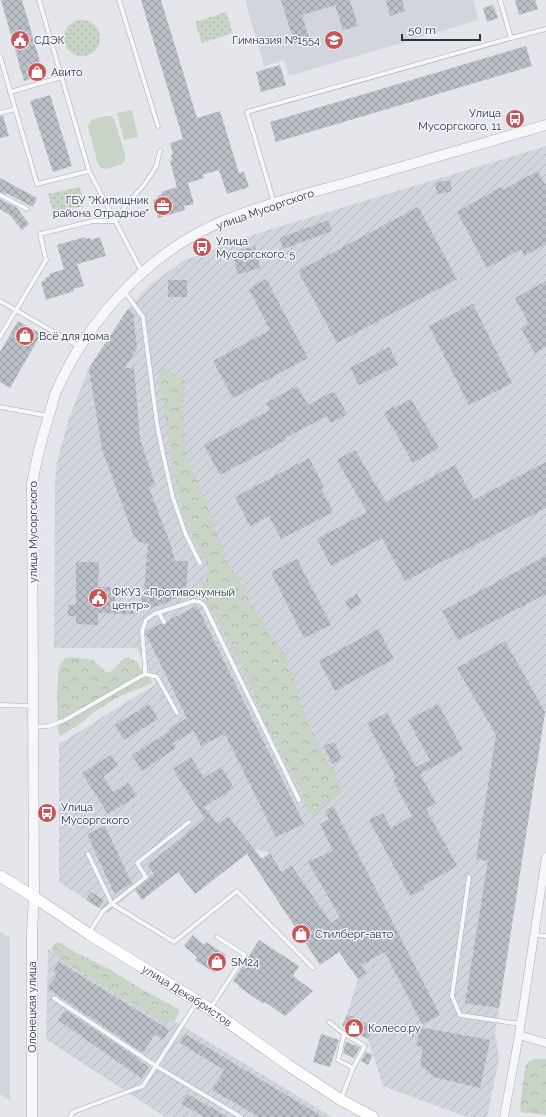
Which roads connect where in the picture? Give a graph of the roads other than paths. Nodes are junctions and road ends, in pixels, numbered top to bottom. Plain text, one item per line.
1 (39, 0) edge
2 (119, 0) edge
3 (500, 0) edge
4 (546, 29) edge
5 (512, 38) junction
6 (0, 56) edge
7 (62, 77) junction
8 (10, 92) junction
9 (15, 109) junction
10 (0, 113) edge
11 (546, 125) edge
12 (158, 126) dead end
13 (160, 150) dead end
14 (89, 171) junction
15 (0, 195) edge
16 (274, 204) junction
17 (27, 209) dead end
18 (116, 221) junction
19 (142, 272) junction
20 (124, 291) junction
21 (0, 302) edge
22 (15, 310) junction
23 (0, 337) edge
24 (81, 348) junction
25 (0, 407) edge
26 (49, 416) junction
27 (200, 563) dead end
28 (159, 613) junction
29 (164, 622) dead end
30 (145, 674) junction
31 (0, 705) edge
32 (34, 706) junction
33 (177, 712) dead end
34 (34, 727) junction
35 (299, 800) dead end
36 (189, 822) dead end
37 (88, 854) dead end
38 (546, 857) edge
39 (0, 876) edge
40 (469, 877) dead end
41 (34, 897) junction
42 (112, 904) junction
43 (88, 934) junction
44 (533, 935) junction
45 (546, 936) edge
46 (217, 937) dead end
47 (313, 968) dead end
48 (54, 998) dead end
49 (197, 1001) junction
50 (210, 1009) junction
51 (329, 1022) dead end
52 (520, 1024) junction
53 (344, 1034) junction
54 (519, 1035) junction
55 (546, 1043) edge
56 (156, 1066) junction
57 (353, 1068) junction
58 (341, 1100) junction
59 (32, 1117) edge
60 (70, 1117) edge
61 (241, 1117) edge
62 (373, 1117) edge
63 (504, 1117) edge

1 - 7 lane
2 - 12 lane
3 - 5 lane
4 - 5 lane
5 - 16 lane
6 - 8 lane
7 - 8 lane
7 - 14 lane
8 - 9 lane
9 - 10 lane
9 - 14 lane
11 - 16 street, улица Мусоргского
13 - 18 lane
14 - 18 lane
15 - 17 lane
16 - 19 street, улица Мусоргского
18 - 19 lane
18 - 22 lane
19 - 20 street, улица Мусоргского
20 - 24 street, улица Мусоргского
20 - 27 lane
21 - 22 lane
22 - 23 lane
22 - 24 lane
24 - 26 street, улица Мусоргского
25 - 26 lane
26 - 32 street, улица Мусоргского
28 - 29 lane
28 - 30 lane
28 - 35 lane
30 - 33 lane
30 - 34 lane
31 - 32 lane
32 - 34 street, улица Мусоргского
34 - 41 street, улица Мусоргского
36 - 42 lane
37 - 42 lane
38 - 44 street
39 - 41 main road, улица Декабристов
40 - 52 lane
41 - 43 main road, улица Декабристов
41 - 59 street, Олонецкая улица
42 - 43 lane
42 - 47 lane
43 - 49 main road, улица Декабристов
44 - 45 lane
44 - 52 street
46 - 50 lane
48 - 56 lane
49 - 50 main road, улица Декабристов
49 - 56 lane
50 - 58 main road, улица Декабристов
51 - 53 lane
52 - 54 street
53 - 57 lane
53 - 57 lane
54 - 55 street
54 - 63 street
56 - 60 lane
56 - 61 lane
57 - 58 lane
58 - 62 main road, улица Декабристов

